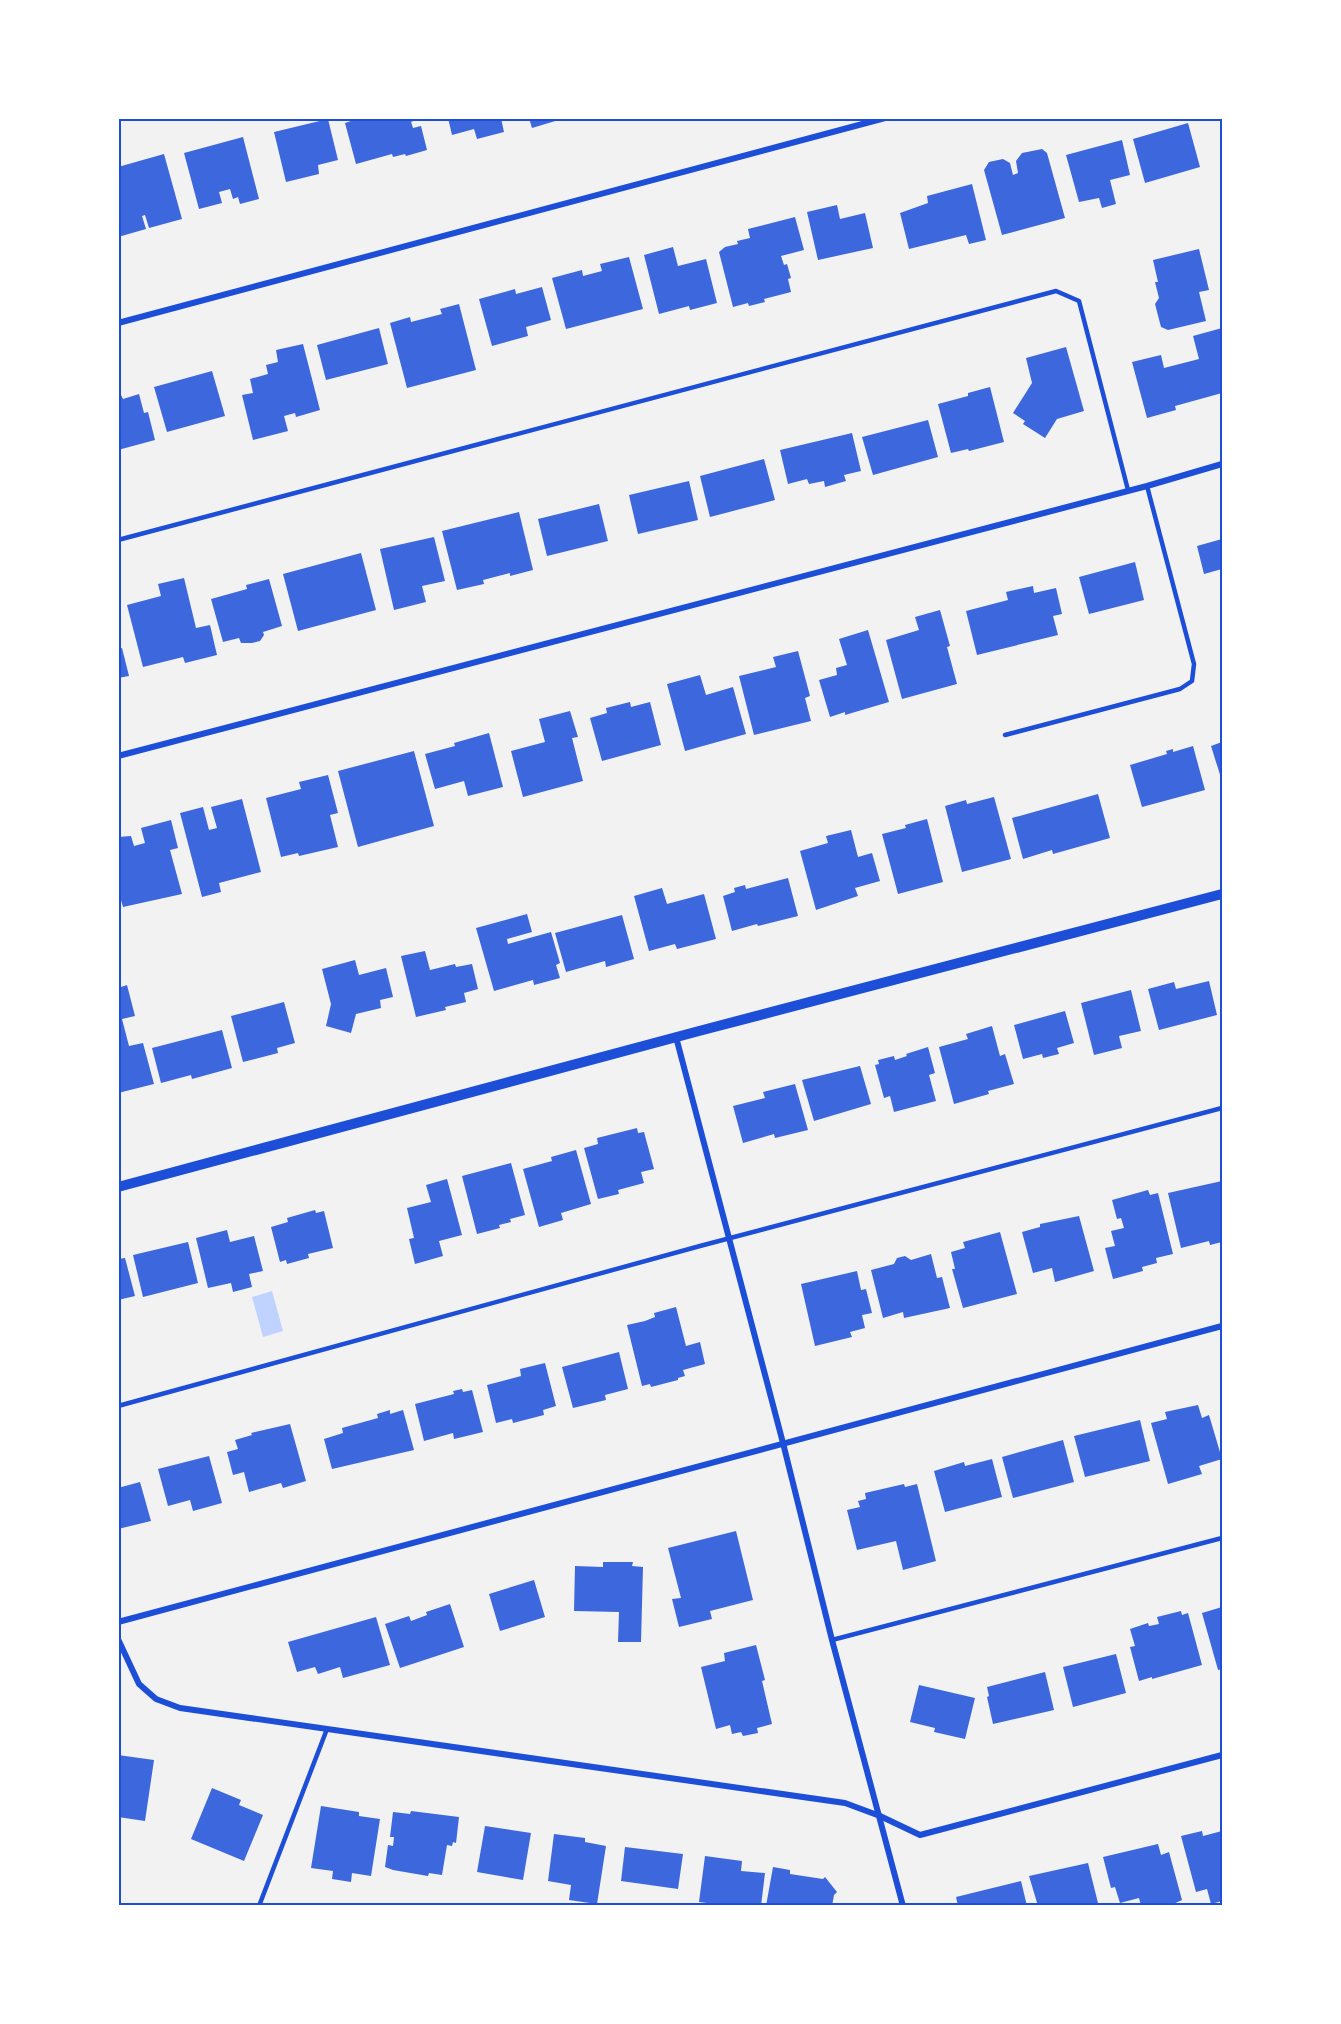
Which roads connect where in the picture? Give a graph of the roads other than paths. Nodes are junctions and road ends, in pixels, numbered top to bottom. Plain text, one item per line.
1 (885, 118) edge
2 (118, 323) edge
3 (1222, 464) edge
4 (1147, 486) junction
5 (1128, 490) junction
6 (118, 540) edge
7 (1005, 735) dead end
8 (118, 756) edge
9 (1222, 894) edge
10 (676, 1037) junction
11 (1222, 1108) edge
12 (118, 1187) edge
13 (728, 1239) junction
14 (1222, 1326) edge
15 (118, 1406) edge
16 (783, 1443) junction
17 (1222, 1539) edge
18 (118, 1622) edge
19 (118, 1639) edge
20 (832, 1640) junction
21 (327, 1729) junction
22 (1222, 1755) edge
23 (880, 1816) junction
24 (259, 1905) edge
25 (903, 1905) edge

1 - 2 street
3 - 4 street
4 - 5 street
4 - 7 lane
5 - 6 lane
5 - 8 street
9 - 10 street
10 - 12 street
10 - 13 street
11 - 13 lane
13 - 15 lane
13 - 16 street
14 - 16 street
16 - 18 street
16 - 20 street
17 - 20 lane
19 - 21 street
20 - 23 street
21 - 23 street
21 - 24 lane
22 - 23 street
23 - 25 street

